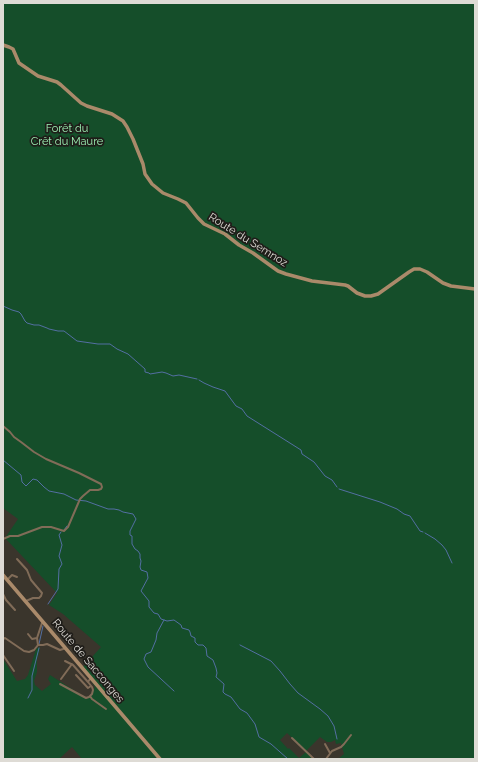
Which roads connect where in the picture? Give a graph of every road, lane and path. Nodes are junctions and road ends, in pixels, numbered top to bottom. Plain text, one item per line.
1 (3, 45) edge
2 (475, 290) edge
3 (3, 426) edge
4 (3, 539) edge
5 (17, 559) dead end
6 (3, 574) edge
7 (17, 577) dead end
8 (7, 580) junction
9 (3, 594) edge
10 (26, 601) junction
11 (15, 610) dead end
12 (43, 622) junction
13 (28, 634) dead end
14 (36, 638) junction
15 (3, 639) edge
16 (38, 645) junction
17 (65, 648) junction
18 (3, 655) edge
19 (65, 661) dead end
20 (72, 664) junction
21 (14, 671) dead end
22 (76, 675) dead end
23 (61, 679) dead end
24 (90, 679) dead end
25 (88, 682) junction
26 (60, 684) dead end
27 (91, 686) junction
28 (90, 696) junction
29 (106, 709) dead end
30 (350, 735) dead end
31 (292, 738) dead end
32 (325, 744) dead end
33 (330, 753) junction
34 (160, 759) edge
35 (314, 759) edge
36 (326, 759) edge

1 - 2 main road, Route du Semnoz
3 - 4 street
5 - 10 street
6 - 8 main road, Route de Sacconges
7 - 8 street
8 - 10 main road, Route de Sacconges
9 - 11 street
10 - 12 main road, Route de Sacconges
12 - 14 street
12 - 17 main road, Route de Sacconges
13 - 14 street
14 - 16 street
15 - 16 street
16 - 17 street
17 - 34 main road, Route de Sacconges
18 - 21 street
19 - 20 street
20 - 23 street
20 - 25 street
22 - 27 street
24 - 25 street
25 - 27 street
26 - 28 street
27 - 28 street
28 - 29 street
30 - 33 street
31 - 35 street
32 - 33 street
33 - 36 street

